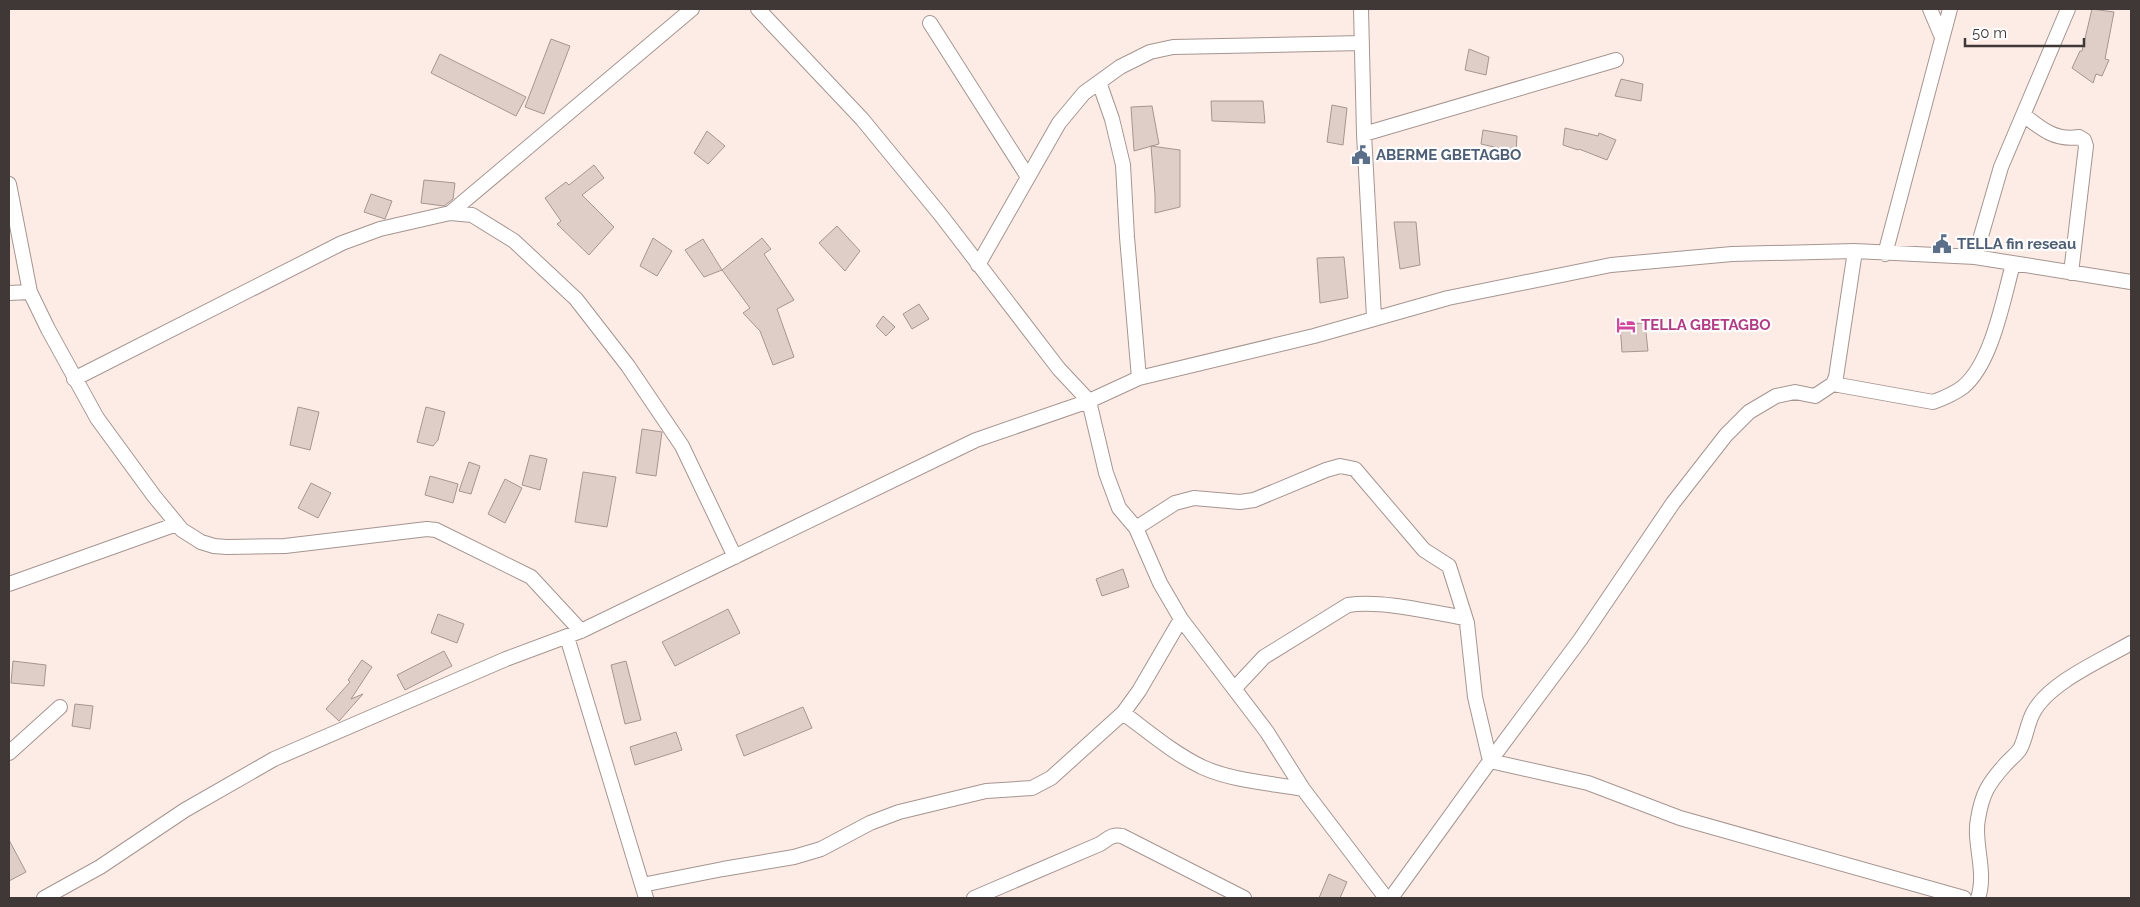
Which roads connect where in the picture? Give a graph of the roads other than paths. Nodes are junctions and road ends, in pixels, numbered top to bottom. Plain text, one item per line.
1 (692, 9) edge
2 (758, 9) edge
3 (1361, 9) edge
4 (1930, 9) edge
5 (1950, 9) edge
6 (2068, 9) edge
7 (930, 23) dead end
8 (1942, 35) junction
9 (1362, 43) junction
10 (1616, 60) dead end
11 (1099, 82) junction
12 (2024, 115) junction
13 (1364, 134) junction
14 (1028, 176) junction
15 (9, 184) edge
16 (450, 213) junction
17 (1855, 252) junction
18 (1885, 254) junction
19 (1975, 257) junction
20 (2014, 264) junction
21 (978, 265) junction
22 (2071, 274) junction
23 (2131, 282) edge
24 (30, 292) junction
25 (9, 293) edge
26 (1374, 318) junction
27 (1139, 378) junction
28 (74, 379) junction
29 (1833, 384) junction
30 (1089, 401) junction
31 (177, 524) junction
32 (1136, 528) junction
33 (735, 557) junction
34 (9, 584) edge
35 (1465, 618) junction
36 (1181, 619) junction
37 (581, 631) junction
38 (567, 637) junction
39 (2131, 643) edge
40 (1234, 689) junction
41 (60, 707) dead end
42 (1123, 713) junction
43 (9, 753) edge
44 (1490, 760) junction
45 (1303, 789) junction
46 (644, 892) edge
47 (44, 898) edge
48 (974, 898) edge
49 (1244, 898) edge
50 (1386, 898) edge
51 (1391, 898) edge
52 (1964, 898) edge
53 (1978, 898) edge

1 - 16 street
2 - 21 street
3 - 9 street
4 - 8 street
5 - 8 street
6 - 12 street
7 - 14 street
8 - 18 street
9 - 11 street
9 - 13 street
10 - 13 street
11 - 14 street
11 - 27 street
12 - 19 street
12 - 22 street
13 - 26 street
14 - 21 street
15 - 24 street
16 - 28 street
16 - 33 street
17 - 18 street
17 - 26 street
17 - 29 street
18 - 19 street
19 - 20 street
20 - 22 street
20 - 29 street
21 - 30 street
22 - 23 street
24 - 25 street
24 - 28 street
26 - 27 street
27 - 30 street
28 - 31 street
29 - 44 street
30 - 32 street
30 - 33 street
31 - 34 street
31 - 37 street
32 - 35 street
32 - 36 street
33 - 37 street
35 - 40 street
35 - 44 street
36 - 40 street
36 - 42 street
37 - 38 street
38 - 46 street
38 - 47 street
39 - 53 street
40 - 45 street
41 - 43 street
42 - 45 street
42 - 46 street
44 - 51 street
44 - 52 street
45 - 50 street
48 - 49 street

